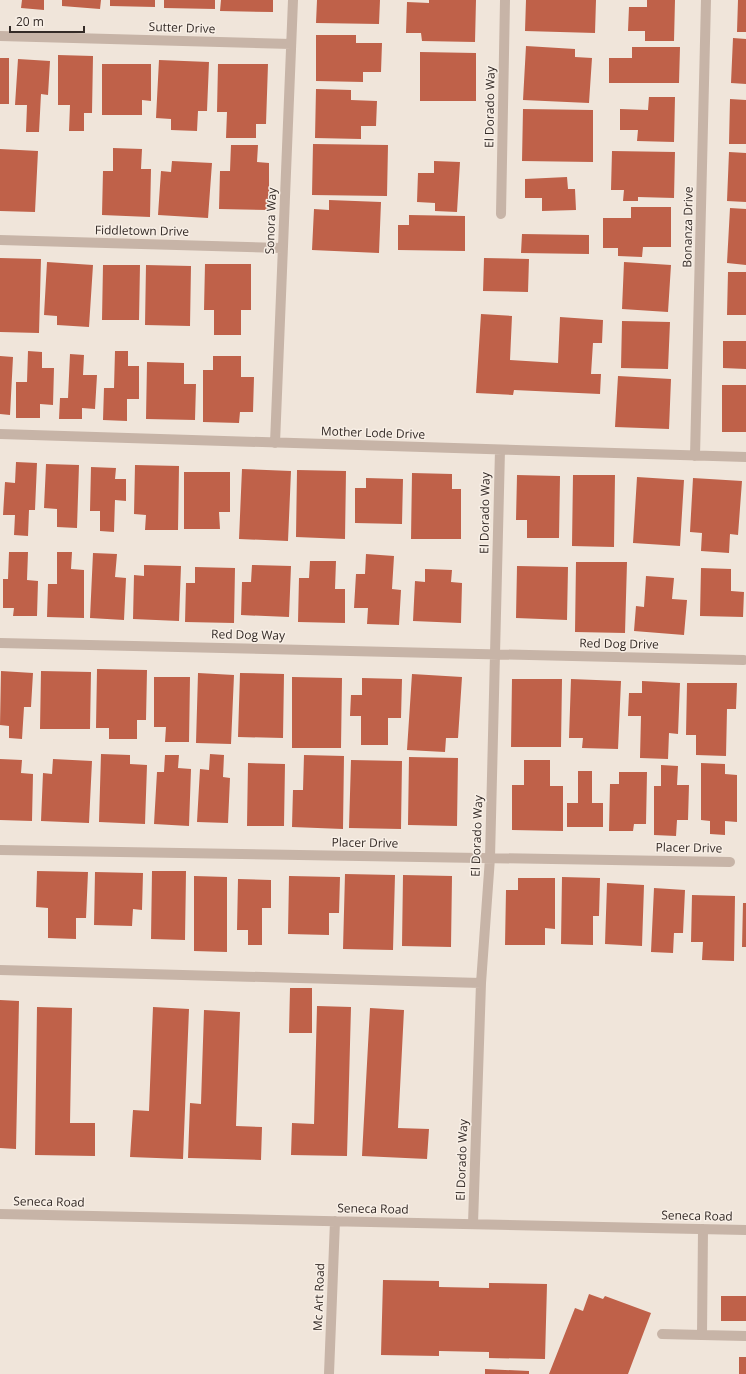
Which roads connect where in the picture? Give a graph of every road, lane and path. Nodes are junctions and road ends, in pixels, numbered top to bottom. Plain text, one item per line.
1 (293, 0) edge
2 (504, 0) edge
3 (706, 0) edge
4 (0, 36) edge
5 (291, 44) junction
6 (501, 214) dead end
7 (0, 240) edge
8 (282, 248) junction
9 (0, 434) edge
10 (275, 443) junction
11 (500, 450) junction
12 (695, 456) junction
13 (746, 457) edge
14 (0, 643) edge
15 (494, 654) junction
16 (744, 660) dead end
17 (0, 850) edge
18 (490, 858) junction
19 (730, 862) dead end
20 (0, 970) edge
21 (481, 983) junction
22 (0, 1214) edge
23 (335, 1221) junction
24 (473, 1224) junction
25 (703, 1229) junction
26 (746, 1230) edge
27 (662, 1334) dead end
28 (702, 1335) junction
29 (746, 1336) edge
30 (329, 1374) edge

1 - 5 street, Sonora Way
2 - 6 street, El Dorado Way
3 - 12 street, Bonanza Drive
4 - 5 street, Sutter Drive
5 - 8 street, Sonora Way
7 - 8 street, Fiddletown Drive
8 - 10 street, Sonora Way
9 - 10 street, Mother Lode Drive
10 - 11 street, Mother Lode Drive
11 - 12 street, Mother Lode Drive
11 - 15 street, El Dorado Way
12 - 13 street, Mother Lode Drive
14 - 15 street, Red Dog Way
15 - 16 street, Red Dog Drive
15 - 18 street, El Dorado Way
17 - 18 street, Placer Drive
18 - 19 street, Placer Drive
18 - 21 street, El Dorado Way
20 - 21 street
21 - 24 street, El Dorado Way
22 - 23 street, Seneca Road
23 - 24 street, Seneca Road
23 - 30 street, Mc Art Road
24 - 25 street, Seneca Road
25 - 26 street, Seneca Road
25 - 28 street
27 - 28 street
28 - 29 street

